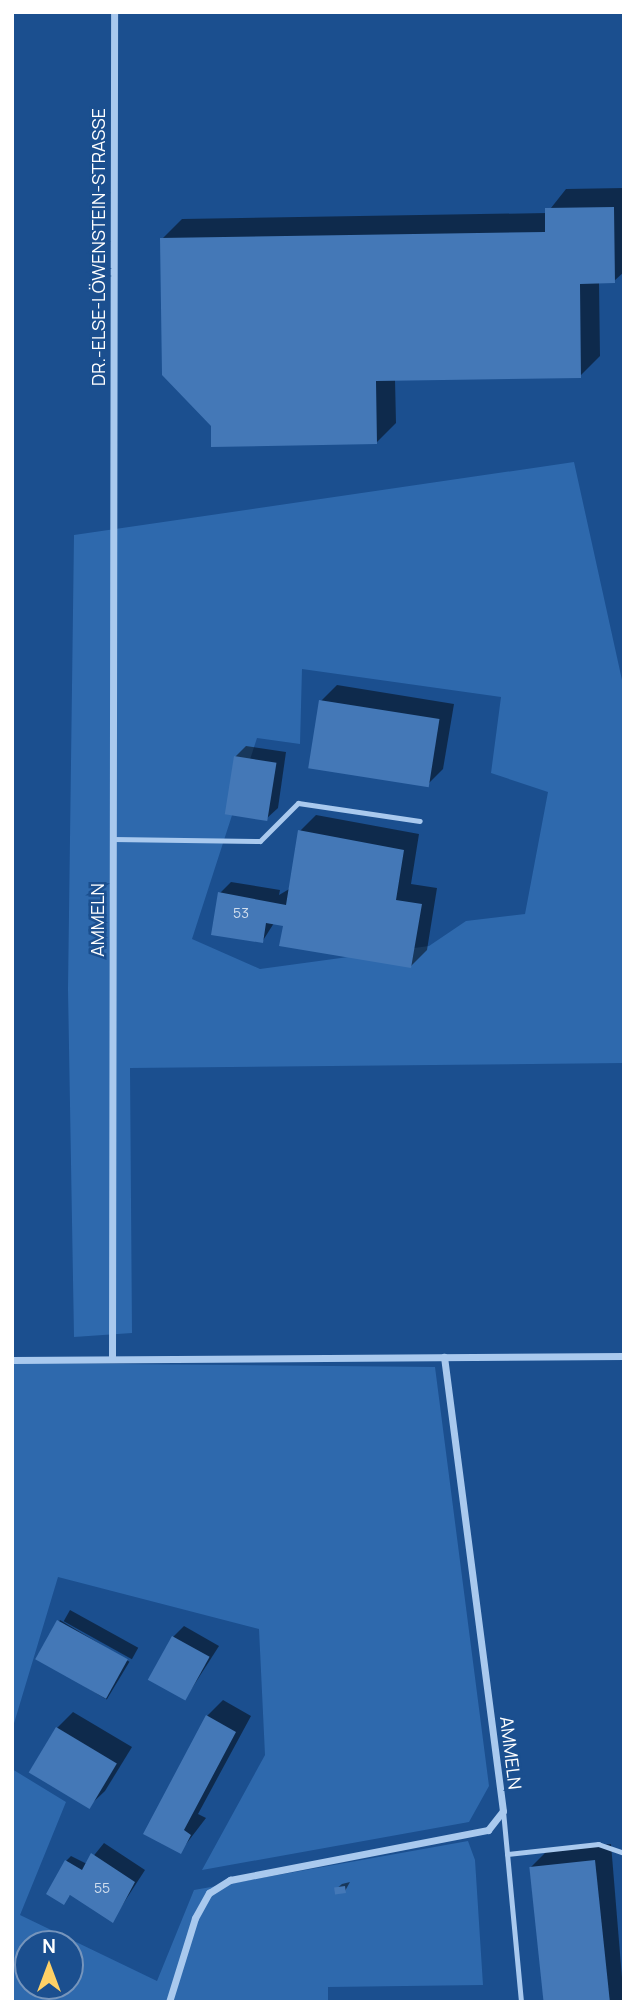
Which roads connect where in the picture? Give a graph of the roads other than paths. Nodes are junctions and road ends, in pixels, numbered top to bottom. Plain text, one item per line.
1 (114, 12) edge
2 (113, 482) joint
3 (420, 821) dead end
4 (113, 839) junction
5 (624, 1356) edge
6 (444, 1357) junction
7 (111, 1359) junction
8 (12, 1360) edge
9 (503, 1811) junction
10 (624, 1853) edge
11 (507, 1854) junction
12 (169, 2002) edge
13 (521, 2002) edge

1 - 2 street, DR.-ELSE-LÖWENSTEIN-STRASSE
2 - 4 street, AMMELN
3 - 4 lane
4 - 7 street, AMMELN
5 - 6 street
6 - 7 street
6 - 9 street, AMMELN
7 - 8 street
9 - 11 lane
9 - 12 street, AMMELN
10 - 11 lane
11 - 13 lane

